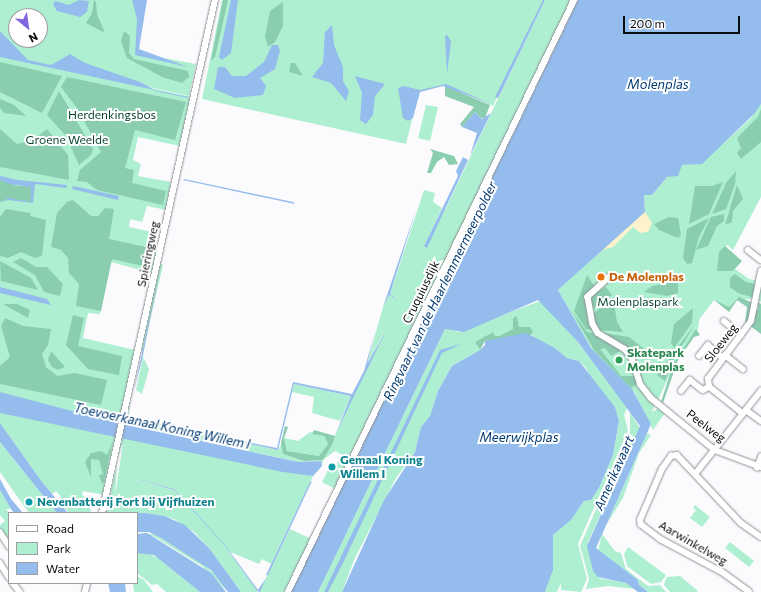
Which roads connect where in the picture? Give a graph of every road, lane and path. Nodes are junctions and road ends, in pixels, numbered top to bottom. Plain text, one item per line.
1 (214, 0) edge
2 (574, 0) edge
3 (748, 250) dead end
4 (761, 260) edge
5 (761, 271) edge
6 (610, 277) dead end
7 (724, 321) dead end
8 (741, 335) junction
9 (699, 356) dead end
10 (724, 356) junction
11 (742, 369) dead end
12 (709, 387) junction
13 (681, 391) dead end
14 (761, 391) edge
15 (744, 412) junction
16 (761, 421) edge
17 (715, 450) junction
18 (761, 457) edge
19 (759, 468) edge
20 (696, 473) junction
21 (761, 474) edge
22 (102, 512) edge
23 (0, 532) edge
24 (761, 536) edge
25 (8, 544) edge
26 (0, 563) edge
27 (8, 575) edge
28 (14, 584) edge
29 (747, 591) edge
30 (20, 592) edge
31 (288, 592) edge

1 - 22 street, Spieringweg
2 - 31 street, Cruquiusdijk
3 - 4 street
5 - 8 street, Sloeweg
6 - 17 street, Peelweg
7 - 8 street
8 - 10 street, Sloeweg
9 - 10 street
10 - 11 street
10 - 12 street, Sloeweg
12 - 13 street
12 - 15 street
14 - 15 street
15 - 16 street
15 - 17 street
17 - 19 street, Peelweg
17 - 20 street
18 - 19 street
19 - 21 street
20 - 24 street, Aarwinkelweg
20 - 29 street, Aarwinkelweg
23 - 25 street
26 - 27 street
28 - 30 street

